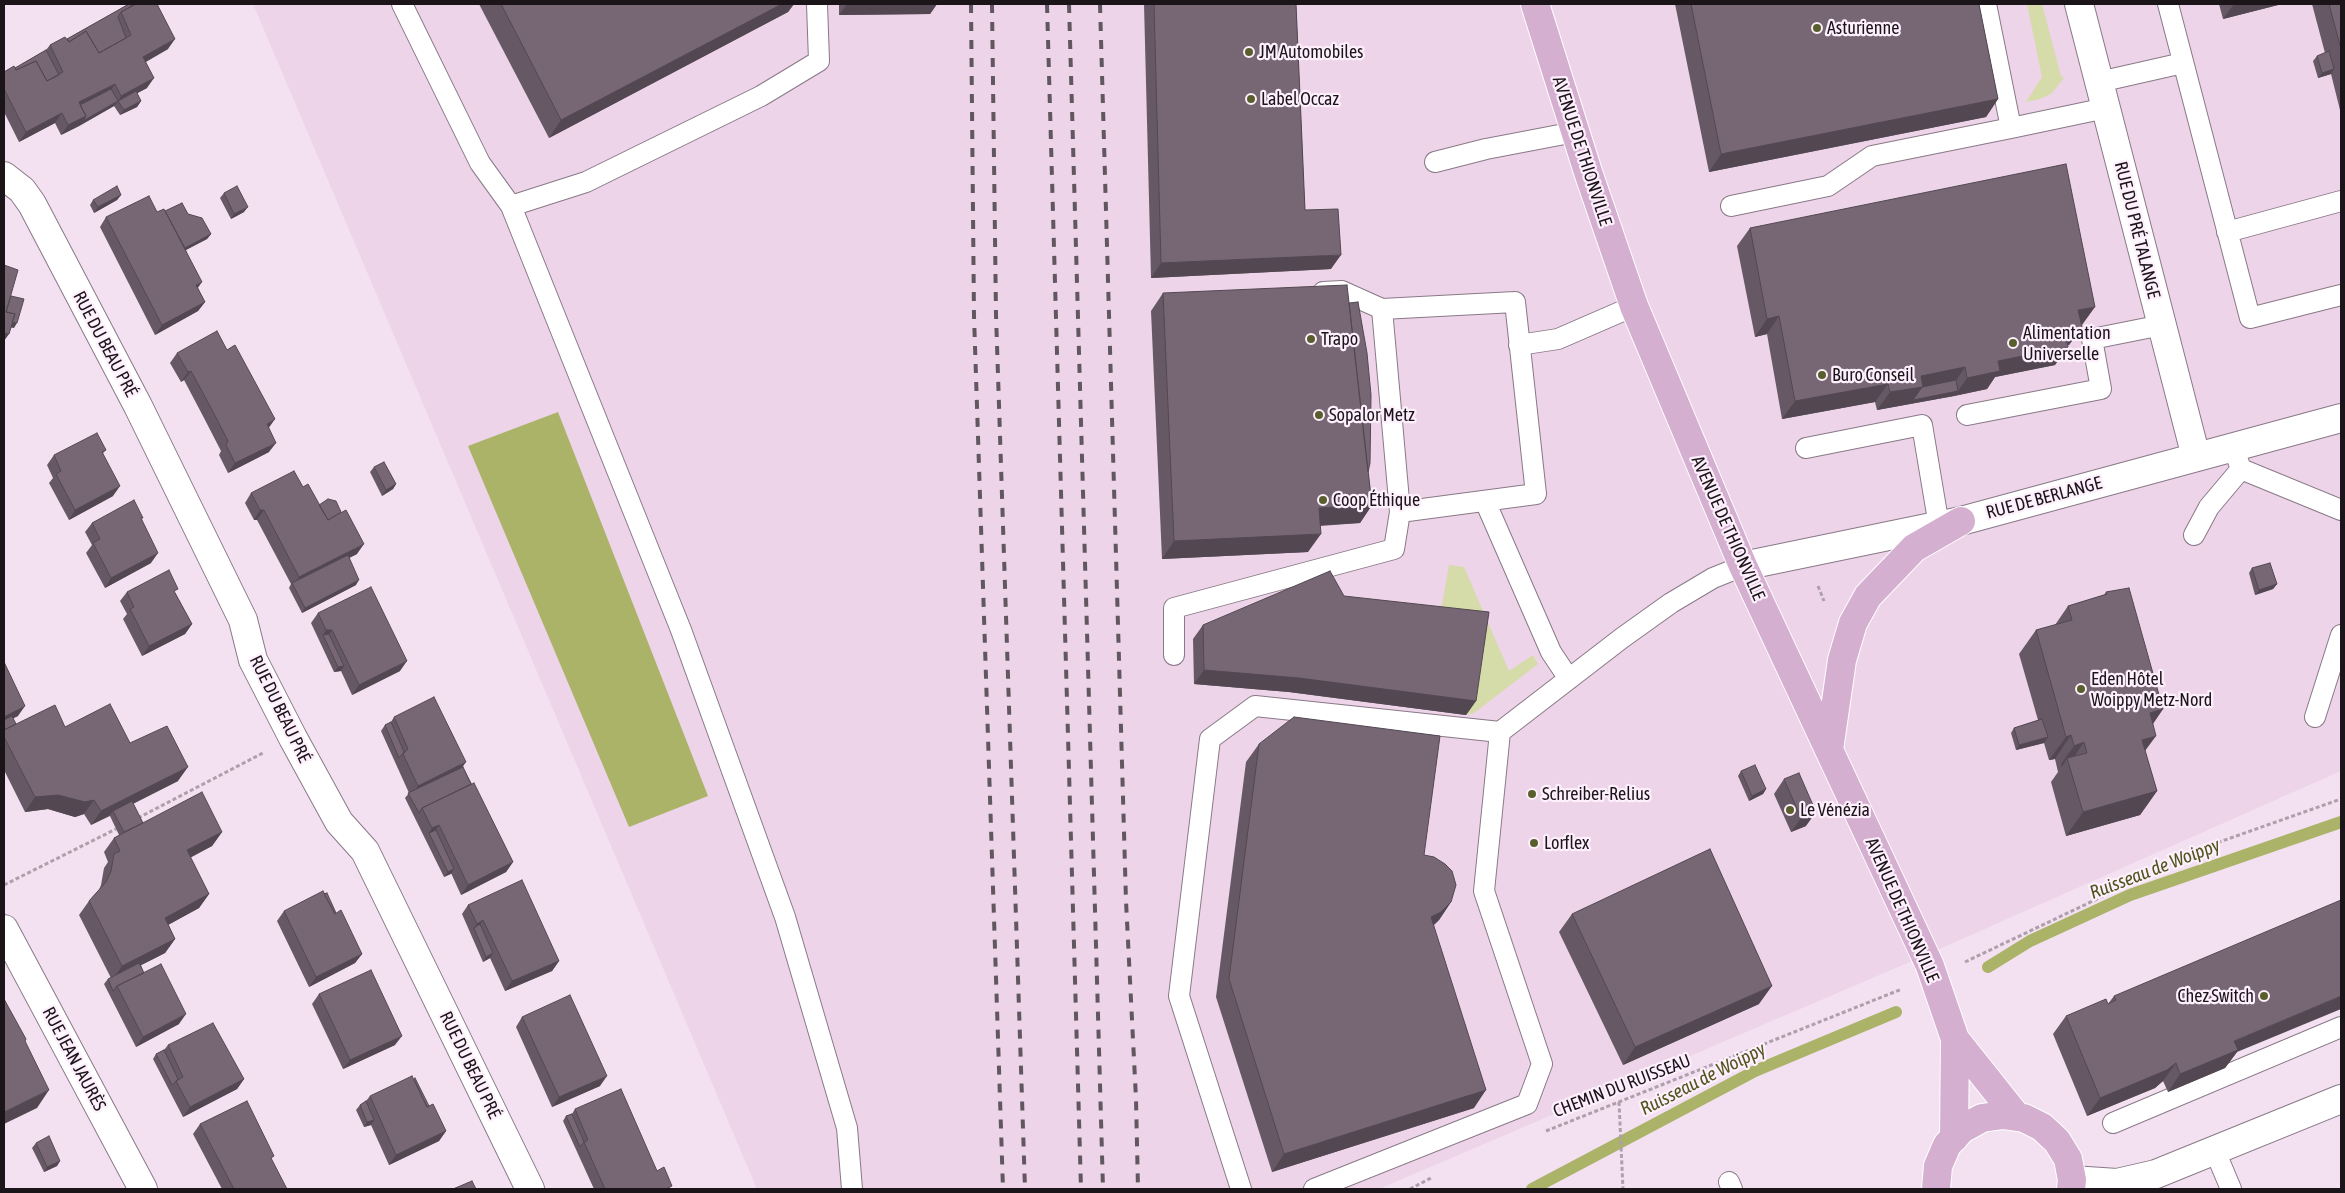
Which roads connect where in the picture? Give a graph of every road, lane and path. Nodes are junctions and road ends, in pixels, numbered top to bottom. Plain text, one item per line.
1 (402, 4) edge
2 (817, 4) edge
3 (1535, 4) edge
4 (1986, 4) edge
5 (2079, 4) edge
6 (2168, 4) edge
7 (2183, 63) junction
8 (2102, 95) junction
9 (2012, 128) junction
10 (1575, 132) junction
11 (1435, 162) dead end
12 (4, 176) edge
13 (2341, 201) edge
14 (511, 206) junction
15 (1732, 206) dead end
16 (2227, 232) junction
17 (1303, 292) edge
18 (2341, 295) edge
19 (1634, 306) junction
20 (1382, 309) junction
21 (2162, 325) junction
22 (1519, 345) junction
23 (1967, 415) dead end
24 (2341, 418) edge
25 (1806, 448) dead end
26 (2196, 457) junction
27 (2237, 458) junction
28 (1485, 501) junction
29 (2341, 510) edge
30 (1400, 512) junction
31 (1950, 523) junction
32 (2194, 535) dead end
33 (1804, 553) junction
34 (1743, 566) junction
35 (1853, 623) junction
36 (2341, 635) edge
37 (1174, 655) dead end
38 (1569, 679) junction
39 (2315, 717) dead end
40 (1500, 732) junction
41 (292, 738) junction
42 (1829, 750) junction
43 (2341, 799) edge
44 (135, 820) edge
45 (116, 829) edge
46 (4, 885) edge
47 (4, 929) edge
48 (1933, 978) junction
49 (2341, 1027) edge
50 (1955, 1039) junction
51 (2341, 1099) edge
52 (1619, 1102) junction
53 (2017, 1117) junction
54 (2113, 1123) edge
55 (1538, 1133) dead end
56 (1954, 1138) junction
57 (2215, 1151) junction
58 (1434, 1177) dead end
59 (2071, 1184) edge
60 (144, 1189) edge
61 (530, 1189) edge
62 (852, 1189) edge
63 (1241, 1189) edge
64 (1314, 1189) edge
65 (1410, 1189) edge
66 (1623, 1189) edge
67 (1936, 1189) edge
68 (2231, 1189) edge

1 - 14 lane
2 - 14 lane
3 - 10 main road, AVENUE DE THIONVILLE
4 - 9 lane
5 - 8 street, RUE DU PRÉ TALANGE
6 - 7 lane
7 - 8 lane
7 - 16 lane
8 - 9 lane
8 - 21 street, RUE DU PRÉ TALANGE
9 - 15 lane
10 - 11 lane
10 - 19 main road, AVENUE DE THIONVILLE
12 - 41 street, RUE DU BEAU PRÉ
13 - 16 lane
14 - 62 lane
16 - 18 lane
17 - 20 lane
19 - 22 lane
19 - 34 main road, AVENUE DE THIONVILLE
20 - 22 lane
20 - 30 lane
21 - 23 lane
21 - 26 street, RUE DU PRÉ TALANGE
22 - 28 lane
24 - 27 street, RUE DE BERLANGE
25 - 31 lane
26 - 27 street, RUE DE BERLANGE
26 - 31 street, RUE DE BERLANGE
27 - 29 lane
27 - 32 lane
28 - 30 lane
28 - 38 lane
30 - 37 lane
31 - 33 street, RUE DE BERLANGE
31 - 35 main road
33 - 34 street, RUE DE BERLANGE
33 - 35 path
34 - 38 lane
34 - 42 main road, AVENUE DE THIONVILLE
35 - 42 main road
36 - 39 lane
38 - 40 lane
40 - 63 lane
40 - 64 lane
41 - 44 path
41 - 61 street, RUE DU BEAU PRÉ
42 - 48 main road, AVENUE DE THIONVILLE
43 - 48 path, CHEMIN DU RUISSEAU
45 - 46 path
47 - 60 street, RUE JEAN JAURÈS
48 - 50 main road, AVENUE DE THIONVILLE
48 - 52 path, CHEMIN DU RUISSEAU
49 - 54 lane
50 - 53 main road, AVENUE DE THIONVILLE
50 - 56 main road, AVENUE DE THIONVILLE
51 - 57 street
52 - 55 path, CHEMIN DU RUISSEAU
52 - 66 path
53 - 56 main road
53 - 59 main road
56 - 67 main road
57 - 59 street
57 - 68 lane
58 - 65 path

